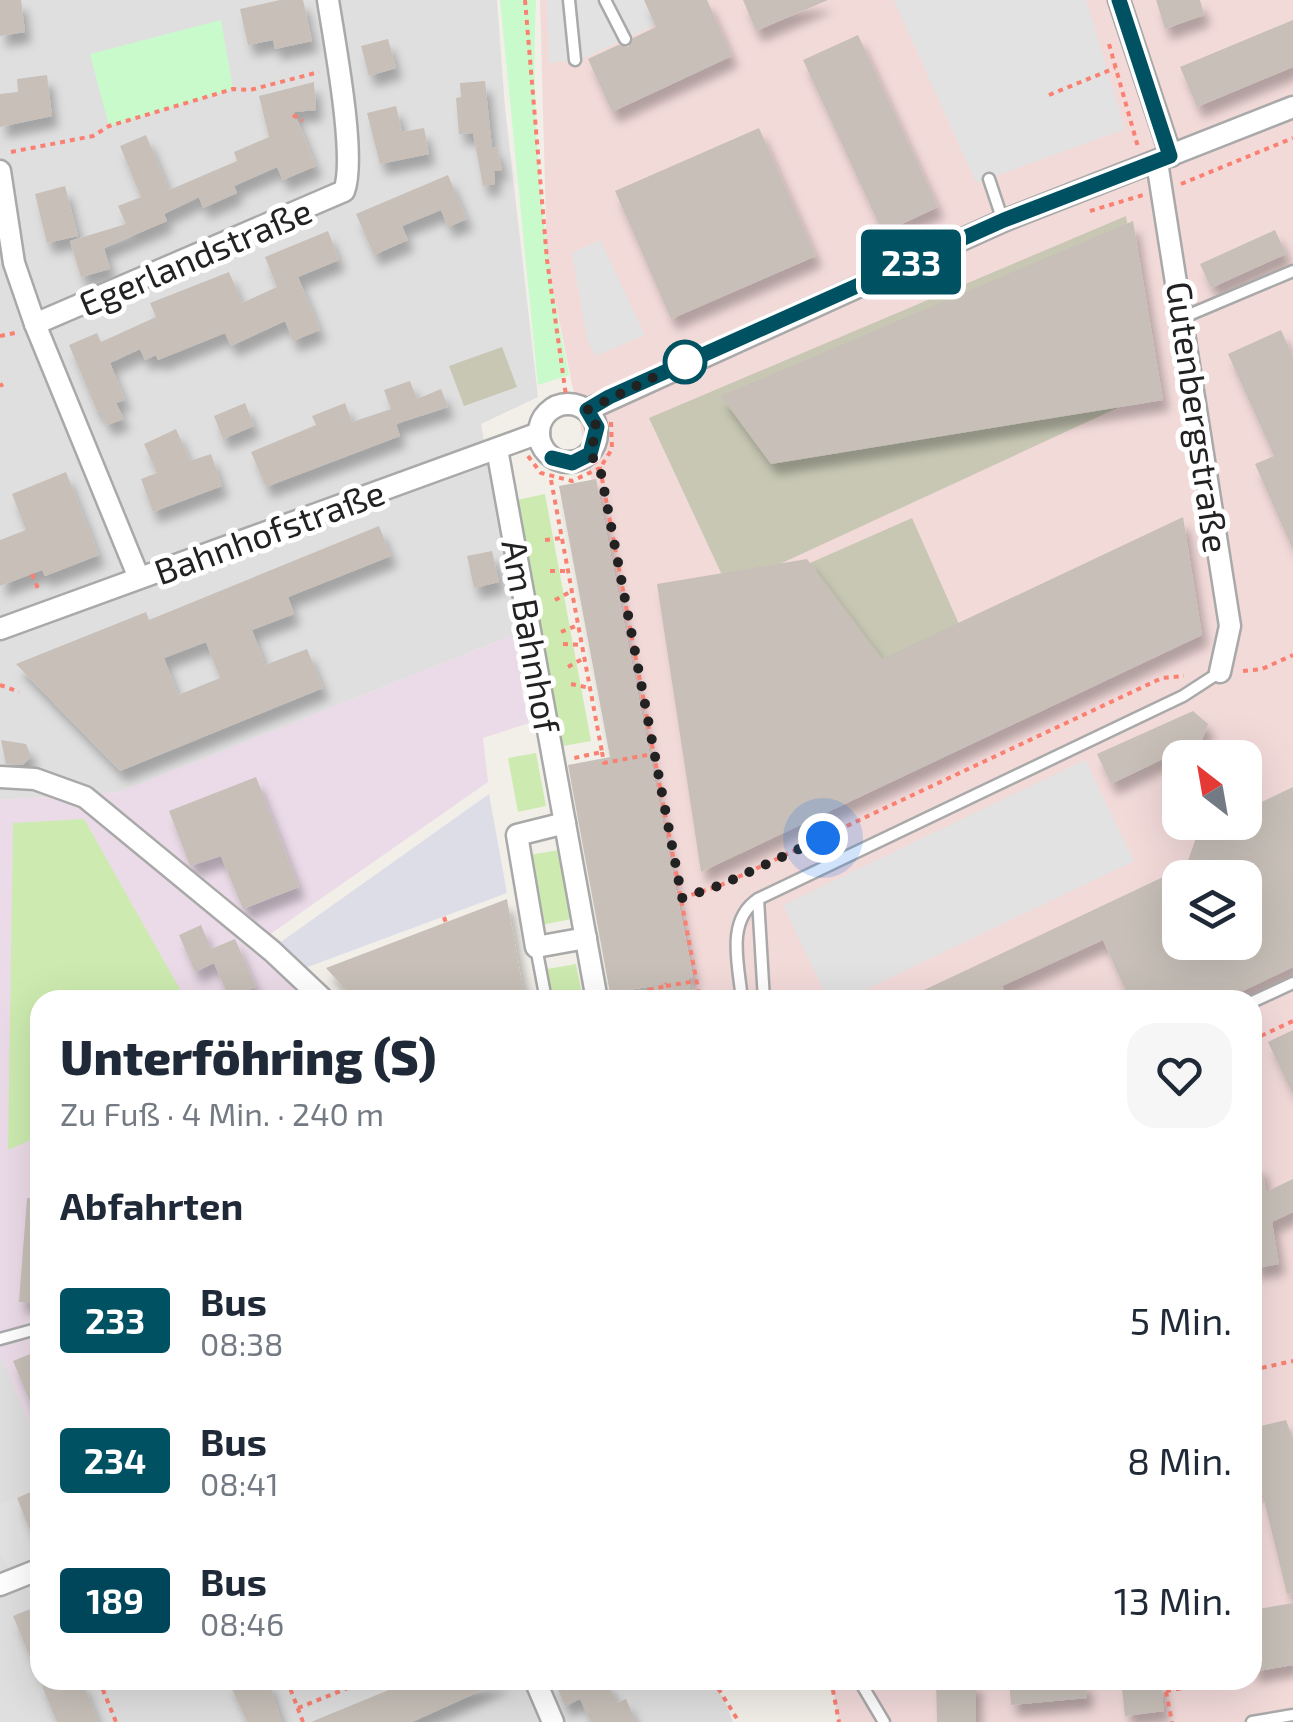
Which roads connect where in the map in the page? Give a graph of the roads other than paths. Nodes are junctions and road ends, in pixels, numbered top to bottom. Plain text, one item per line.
1 (328, 0) edge
2 (570, 0) edge
3 (605, 0) edge
4 (1118, 0) edge
5 (625, 39) dead end
6 (576, 60) dead end
7 (1293, 108) edge
8 (1164, 159) junction
9 (0, 171) edge
10 (988, 178) dead end
11 (1004, 220) junction
12 (1293, 271) edge
13 (1184, 317) junction
14 (28, 328) junction
15 (577, 407) junction
16 (539, 433) junction
17 (497, 449) junction
18 (139, 578) junction
19 (0, 629) edge
20 (1220, 672) joint
21 (0, 778) edge
22 (565, 823) junction
23 (758, 899) junction
24 (586, 938) junction
25 (536, 948) junction
26 (1293, 982) edge
27 (313, 990) edge
28 (544, 990) edge
29 (594, 990) edge
30 (741, 990) edge
31 (763, 990) edge
32 (1262, 997) edge
33 (30, 1331) edge
34 (0, 1339) edge
35 (30, 1574) edge
36 (0, 1585) edge
37 (539, 1690) edge
38 (865, 1690) edge
39 (1293, 1715) edge
40 (553, 1722) edge
41 (884, 1722) edge
42 (1252, 1722) edge

1 - 14 street, Egerlandstraße
2 - 6 lane
3 - 5 lane
4 - 8 street, Gutenbergstraße
7 - 8 street
8 - 11 street
8 - 13 street, Gutenbergstraße
9 - 14 street
10 - 11 lane
11 - 15 street
12 - 13 lane
13 - 20 street, Gutenbergstraße
14 - 18 street
15 - 16 street
15 - 16 street
16 - 17 street, Bahnhofstraße
17 - 18 street, Bahnhofstraße
17 - 22 street, Am Bahnhof
18 - 19 street, Bahnhofstraße
20 - 23 lane
21 - 27 street
22 - 24 street, Am Bahnhof
22 - 25 street
23 - 30 lane
23 - 31 lane
24 - 25 street
24 - 29 street, Am Bahnhof
25 - 28 lane
26 - 32 lane
33 - 34 lane
35 - 36 street
37 - 40 street
38 - 41 lane
39 - 42 lane

